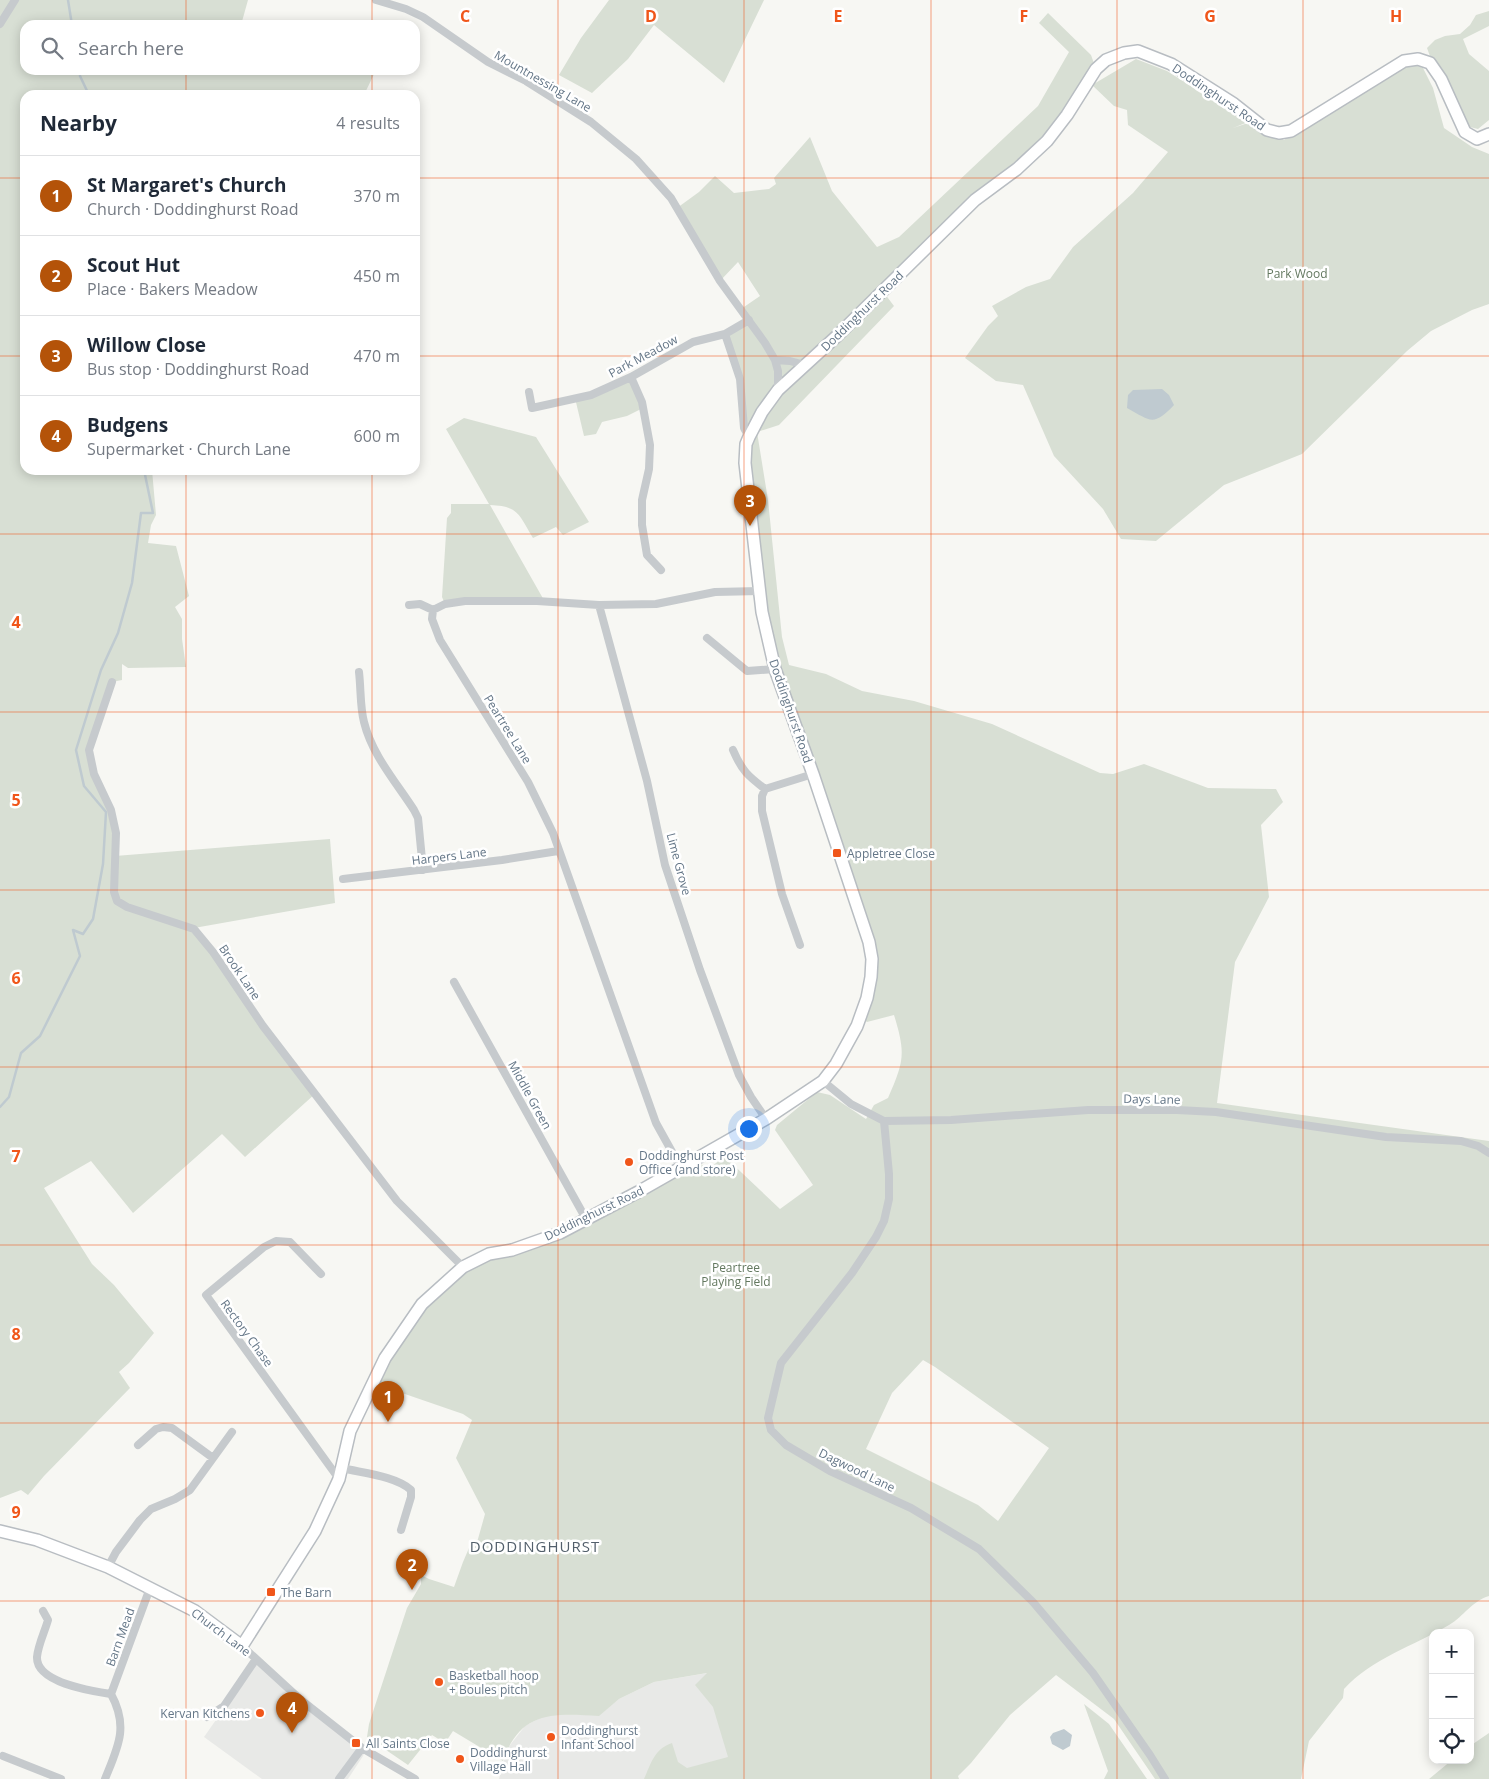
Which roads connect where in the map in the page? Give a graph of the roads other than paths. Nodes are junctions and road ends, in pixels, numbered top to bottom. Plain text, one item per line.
1 (15, 0) edge
2 (376, 0) edge
3 (0, 24) edge
4 (1489, 134) edge
5 (748, 320) junction
6 (725, 334) junction
7 (775, 360) junction
8 (806, 366) junction
9 (632, 377) junction
10 (778, 390) junction
11 (529, 392) dead end
12 (748, 437) junction
13 (661, 570) dead end
14 (760, 591) junction
15 (409, 605) dead end
16 (599, 605) junction
17 (433, 610) junction
18 (707, 638) dead end
19 (775, 670) junction
20 (359, 672) dead end
21 (112, 682) dead end
22 (734, 750) dead end
23 (813, 774) junction
24 (765, 790) junction
25 (558, 851) junction
26 (423, 870) junction
27 (343, 879) dead end
28 (800, 945) dead end
29 (454, 982) dead end
30 (823, 1080) junction
31 (766, 1118) junction
32 (884, 1121) junction
33 (1489, 1153) edge
34 (681, 1168) junction
35 (586, 1219) junction
36 (463, 1268) junction
37 (321, 1274) dead end
38 (232, 1432) dead end
39 (138, 1445) dead end
40 (213, 1458) junction
41 (341, 1474) junction
42 (401, 1530) dead end
43 (0, 1532) edge
44 (108, 1567) junction
45 (150, 1588) junction
46 (43, 1611) dead end
47 (57, 1617) dead end
48 (48, 1620) junction
49 (242, 1646) junction
50 (256, 1659) junction
51 (111, 1694) junction
52 (207, 1717) dead end
53 (362, 1748) junction
54 (4, 1756) dead end
55 (61, 1779) edge
56 (105, 1779) edge
57 (339, 1779) edge
58 (415, 1779) edge
59 (1164, 1779) edge

1 - 3 street
2 - 5 street, Mountnessing Lane
4 - 8 street, Doddinghurst Road
5 - 6 street, Park Meadow
5 - 7 street, Mountnessing Lane
6 - 9 street, Park Meadow
6 - 12 street
7 - 8 street
7 - 10 street, Mountnessing Lane
8 - 10 street, Doddinghurst Road
9 - 11 street, Park Meadow
9 - 13 street
10 - 12 street, Doddinghurst Road
12 - 14 street, Doddinghurst Road
14 - 16 street
14 - 19 street, Doddinghurst Road
15 - 17 street
16 - 17 street
16 - 31 street, Lime Grove
17 - 25 street, Peartree Lane
18 - 19 street
19 - 23 street, Doddinghurst Road
20 - 26 street
21 - 36 street, Brook Lane
22 - 24 street
23 - 24 street
23 - 30 street, Doddinghurst Road
24 - 28 street
25 - 26 street, Harpers Lane
25 - 34 street, Peartree Lane
26 - 27 street, Harpers Lane
29 - 35 street, Middle Green
30 - 31 street, Doddinghurst Road
30 - 32 street, Days Lane
31 - 34 street, Doddinghurst Road
32 - 33 street, Days Lane
32 - 59 street, Dagwood Lane
34 - 35 street, Doddinghurst Road
35 - 36 street, Doddinghurst Road
36 - 41 street, Doddinghurst Road
37 - 41 street, Rectory Chase
38 - 40 street
39 - 40 street
40 - 44 street
41 - 42 street
41 - 49 street, Doddinghurst Road
43 - 44 street, Church Lane
44 - 45 street, Church Lane
45 - 49 street, Church Lane
45 - 51 street, Barn Mead
46 - 48 street
47 - 48 street
48 - 51 street
49 - 50 street, Church Lane
50 - 52 street
50 - 53 street, Church Lane
51 - 56 street
53 - 57 street
53 - 58 street, Church Lane
54 - 55 street

